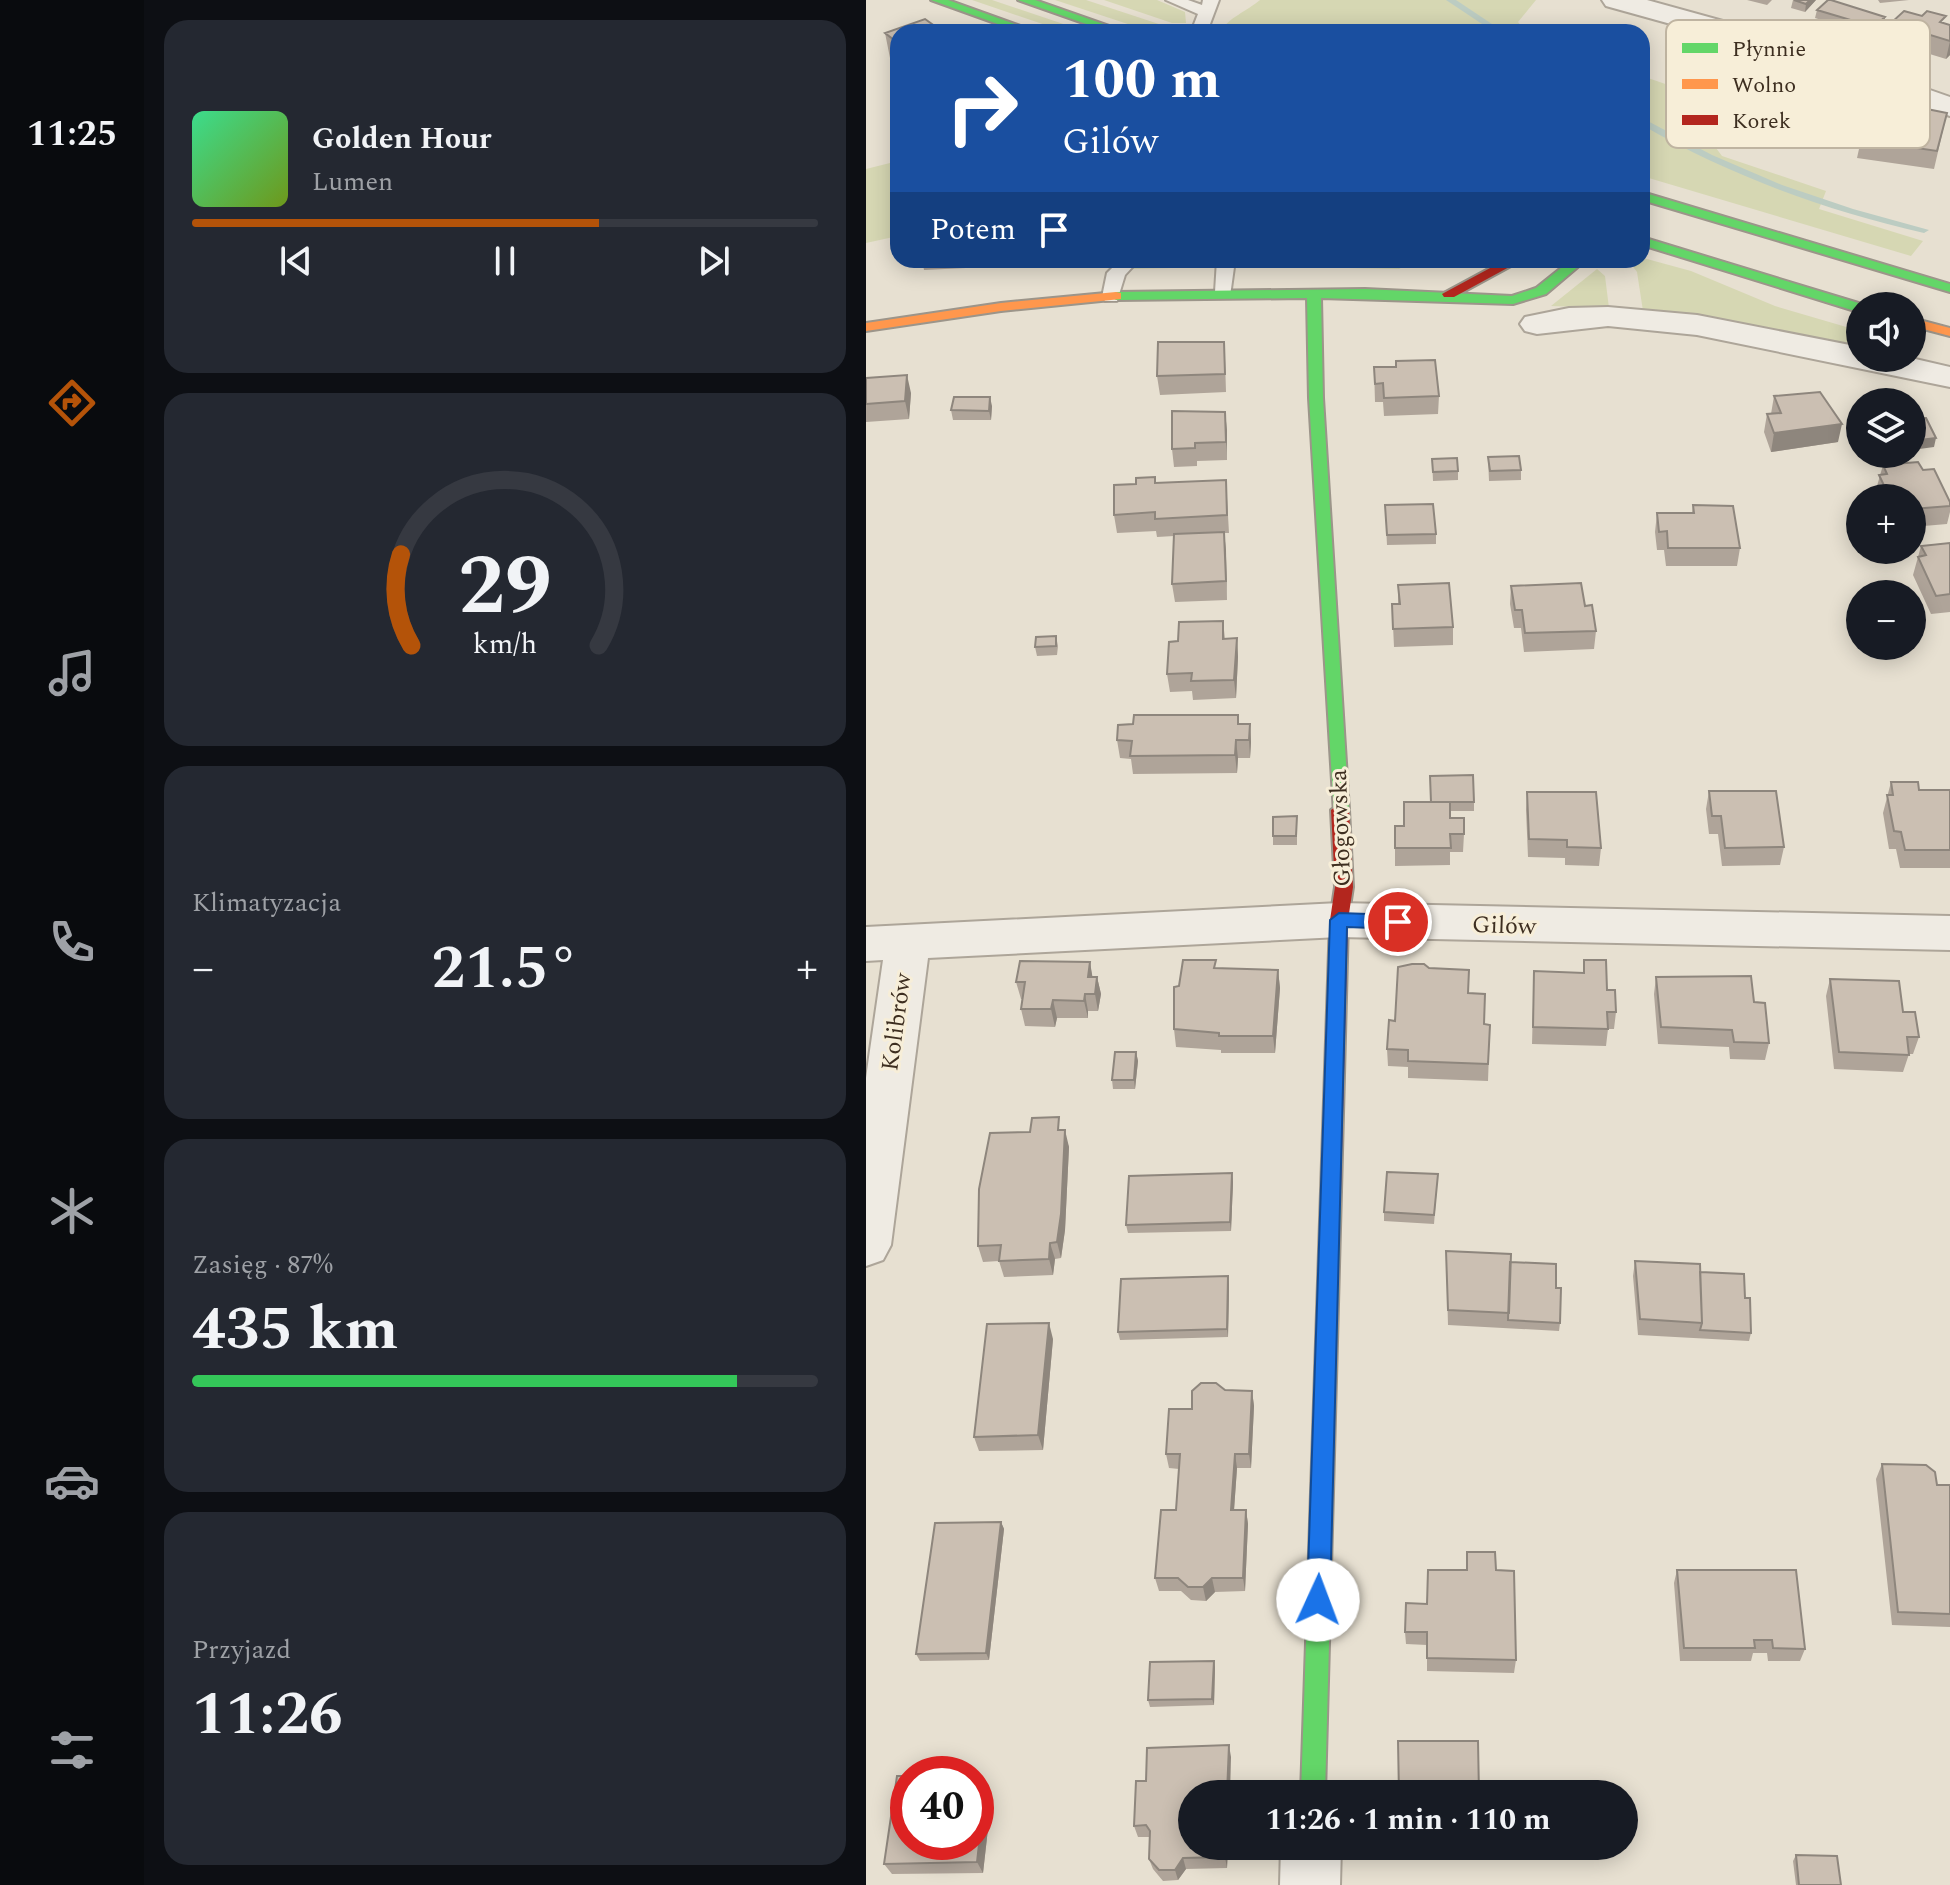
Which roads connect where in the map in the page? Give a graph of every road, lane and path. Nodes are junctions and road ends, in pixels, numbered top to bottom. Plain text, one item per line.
1 (937, 0) edge
2 (1024, 0) edge
3 (1174, 0) edge
4 (1616, 0) edge
5 (1208, 6) edge
6 (1688, 20) edge
7 (1008, 24) edge
8 (1096, 24) edge
9 (1930, 100) edge
10 (1950, 107) edge
11 (1650, 198) edge
12 (1650, 243) edge
13 (1121, 268) edge
14 (1226, 268) edge
15 (1489, 268) edge
16 (1569, 268) edge
17 (1950, 288) edge
18 (1224, 292) junction
19 (1314, 294) junction
20 (1447, 295) junction
21 (1111, 297) junction
22 (1846, 304) edge
23 (1537, 324) dead end
24 (1926, 326) edge
25 (866, 327) edge
26 (1950, 332) edge
27 (1846, 354) edge
28 (1926, 371) edge
29 (1950, 377) edge
30 (1339, 920) junction
31 (1950, 933) edge
32 (887, 943) edge
33 (866, 1245) edge
34 (1313, 1780) edge
35 (1311, 1860) edge
36 (1310, 1885) edge

1 - 7 street
2 - 8 street
3 - 5 lane
4 - 6 street
9 - 10 street
11 - 17 street
12 - 22 street
13 - 21 lane
14 - 18 lane
15 - 20 street
16 - 20 street
18 - 19 street
18 - 21 street
19 - 20 street
19 - 30 street, Głogowska
21 - 25 street
23 - 27 street
24 - 26 street
28 - 29 street
30 - 31 street, Gilów
30 - 32 street, Gilów
30 - 34 street, Głogowska
32 - 33 street, Kolibrów
35 - 36 street

